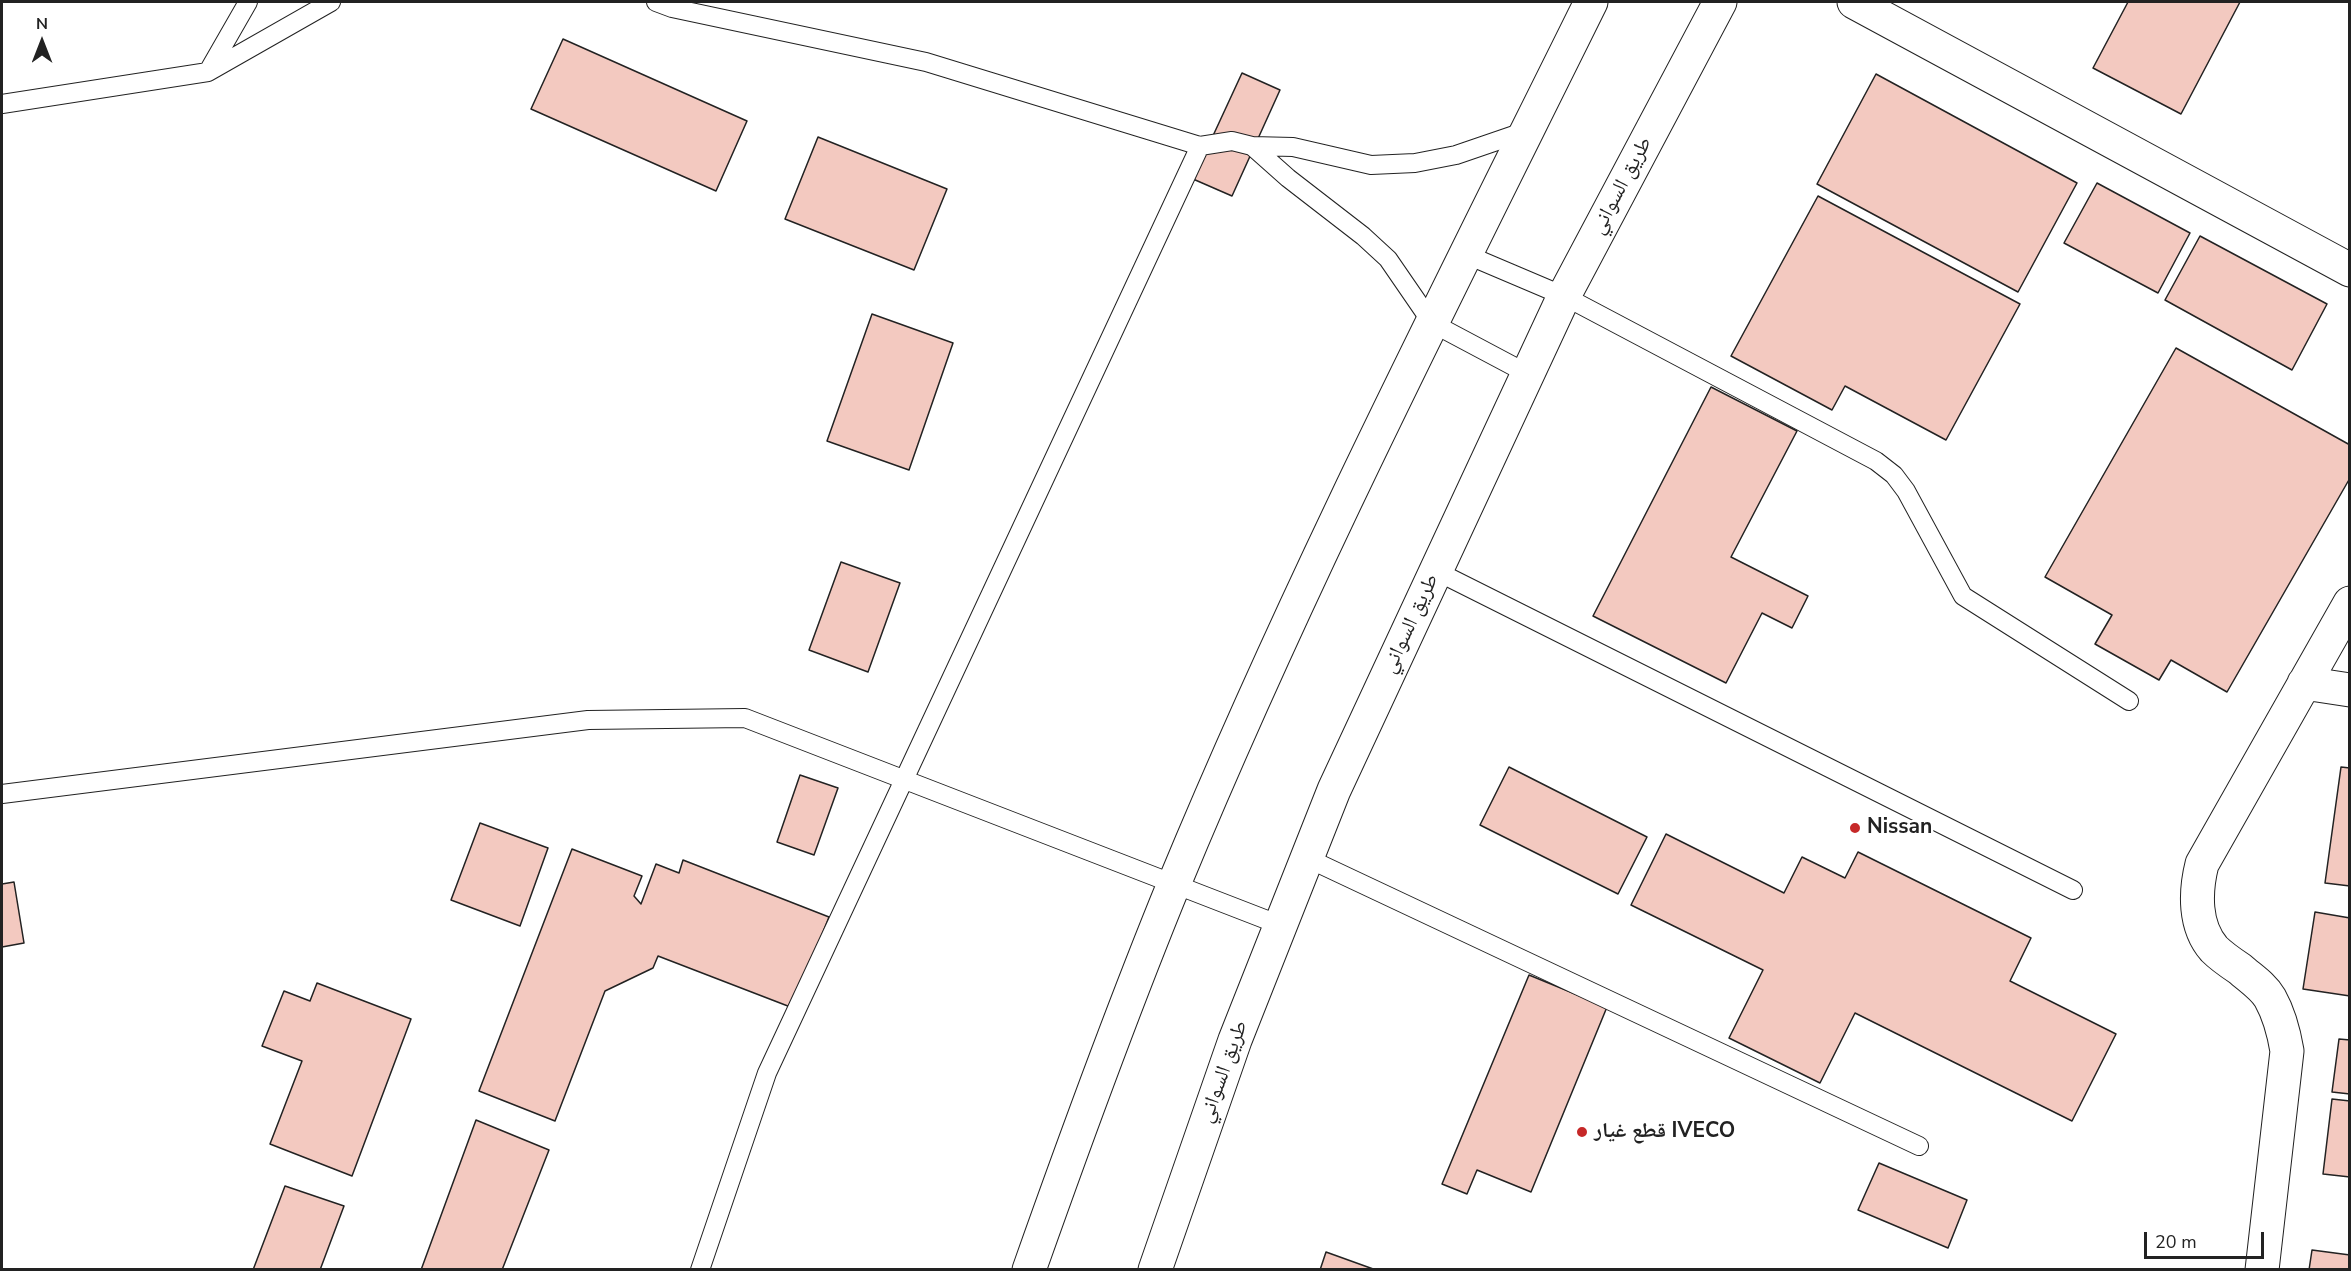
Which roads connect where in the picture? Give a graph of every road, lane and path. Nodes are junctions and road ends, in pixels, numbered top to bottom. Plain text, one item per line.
1 (248, 2) edge
2 (331, 2) edge
3 (656, 2) edge
4 (1591, 2) edge
5 (1719, 2) edge
6 (1854, 2) edge
7 (208, 72) junction
8 (2, 104) edge
9 (1527, 131) junction
10 (1200, 146) junction
11 (1252, 146) junction
12 (1465, 254) junction
13 (2349, 270) edge
14 (1564, 296) junction
15 (1432, 323) junction
16 (1528, 374) junction
17 (1436, 571) junction
18 (2349, 603) edge
19 (2304, 683) junction
20 (2349, 690) edge
21 (2129, 701) dead end
22 (904, 780) junction
23 (2, 794) edge
24 (1307, 858) junction
25 (1174, 884) junction
26 (2073, 890) dead end
27 (1280, 925) junction
28 (1919, 1146) dead end
29 (700, 1269) edge
30 (1029, 1269) edge
31 (1155, 1269) edge
32 (2262, 1269) edge

1 - 7 lane
2 - 7 lane
3 - 10 lane
4 - 9 main road
5 - 14 main road, طريق السواني
6 - 13 main road
7 - 8 lane
9 - 11 lane
9 - 12 main road
10 - 11 lane
10 - 22 lane
11 - 15 lane
12 - 14 lane
12 - 15 main road
14 - 16 main road, طريق السواني
14 - 21 lane
15 - 16 lane
15 - 25 main road
16 - 17 main road, طريق السواني
17 - 24 main road, طريق السواني
17 - 26 lane
18 - 19 main road
19 - 20 main road
19 - 32 main road
22 - 23 lane
22 - 25 lane
22 - 29 lane
24 - 27 main road, طريق السواني
24 - 28 lane
25 - 27 lane
25 - 30 main road
27 - 31 main road, طريق السواني

